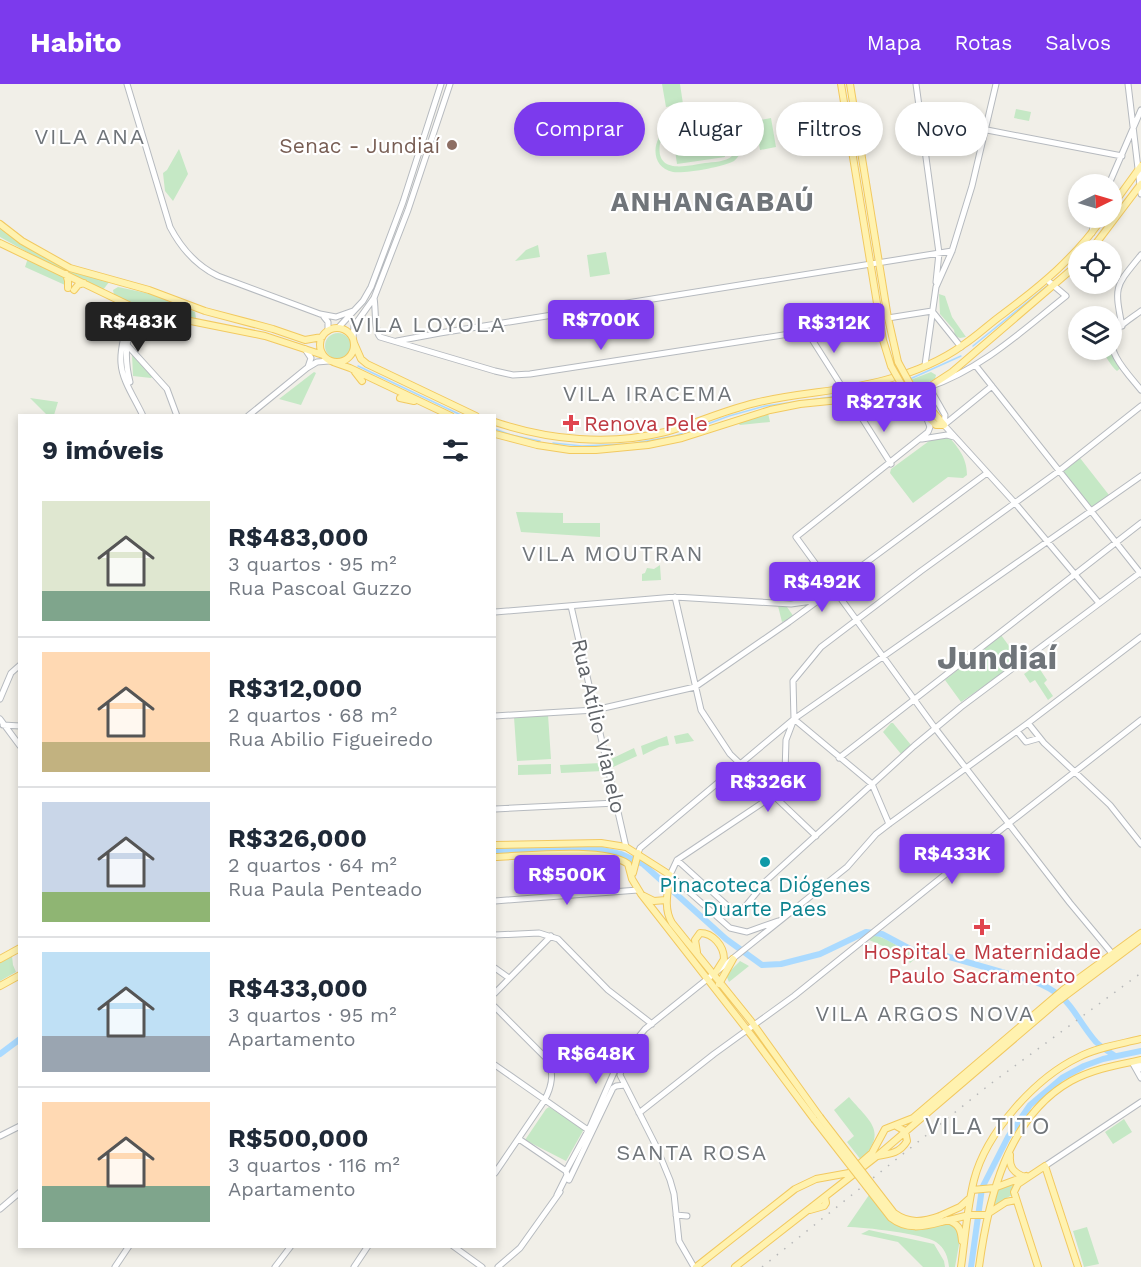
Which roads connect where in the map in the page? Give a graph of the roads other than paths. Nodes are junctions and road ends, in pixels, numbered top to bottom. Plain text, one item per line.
1 (127, 84) edge
2 (441, 84) edge
3 (450, 84) edge
4 (841, 84) edge
5 (850, 84) edge
6 (916, 84) edge
7 (996, 84) edge
8 (1128, 84) edge
9 (1141, 110) edge
10 (988, 125) edge
11 (1133, 127) junction
12 (988, 130) edge
13 (979, 156) edge
14 (1122, 156) junction
15 (1140, 168) edge
16 (1114, 174) edge
17 (1140, 185) edge
18 (1122, 192) edge
19 (1141, 194) edge
20 (0, 224) edge
21 (1093, 228) edge
22 (1096, 228) edge
23 (1092, 233) junction
24 (1099, 240) edge
25 (0, 243) edge
26 (952, 251) junction
27 (939, 253) junction
28 (1141, 255) edge
29 (879, 262) junction
30 (871, 263) junction
31 (1068, 271) edge
32 (66, 273) junction
33 (84, 283) junction
34 (1052, 283) junction
35 (123, 284) junction
36 (936, 287) junction
37 (110, 297) junction
38 (374, 298) junction
39 (934, 300) junction
40 (122, 303) junction
41 (1118, 306) edge
42 (194, 308) junction
43 (366, 310) junction
44 (352, 311) junction
45 (932, 311) junction
46 (1141, 311) edge
47 (320, 314) junction
48 (161, 316) junction
49 (888, 318) junction
50 (940, 319) junction
51 (186, 320) junction
52 (880, 320) junction
53 (376, 321) junction
54 (931, 321) junction
55 (128, 323) junction
56 (136, 326) junction
57 (1122, 326) edge
58 (338, 328) junction
59 (115, 330) dead end
60 (328, 330) junction
61 (807, 330) junction
62 (322, 337) junction
63 (353, 341) junction
64 (397, 341) junction
65 (128, 346) junction
66 (961, 347) junction
67 (304, 348) junction
68 (323, 356) junction
69 (1119, 360) edge
70 (331, 362) junction
71 (925, 365) junction
72 (976, 366) junction
73 (307, 368) junction
74 (353, 369) junction
75 (952, 372) junction
76 (362, 381) dead end
77 (861, 386) junction
78 (992, 386) junction
79 (929, 387) junction
80 (843, 390) junction
81 (1141, 390) edge
82 (134, 395) junction
83 (400, 398) dead end
84 (853, 398) junction
85 (422, 402) junction
86 (1141, 406) edge
87 (923, 413) junction
88 (142, 414) edge
89 (176, 414) edge
90 (250, 414) edge
91 (447, 414) edge
92 (472, 414) edge
93 (858, 414) joint
94 (496, 422) edge
95 (944, 424) junction
96 (496, 434) edge
97 (541, 434) junction
98 (956, 437) junction
99 (920, 440) junction
100 (537, 445) junction
101 (891, 464) junction
102 (1059, 471) junction
103 (987, 473) junction
104 (1141, 476) edge
105 (1015, 502) junction
106 (1091, 511) junction
107 (1141, 523) edge
108 (1048, 542) junction
109 (1115, 542) junction
110 (1141, 573) edge
111 (1075, 574) junction
112 (834, 587) junction
113 (675, 597) junction
114 (789, 603) junction
115 (1099, 603) junction
116 (571, 606) junction
117 (806, 609) junction
118 (496, 612) edge
119 (856, 618) junction
120 (1141, 637) edge
121 (884, 657) junction
122 (18, 667) edge
123 (695, 687) junction
124 (1, 697) edge
125 (914, 699) junction
126 (0, 705) edge
127 (595, 710) junction
128 (496, 716) edge
129 (0, 719) edge
130 (794, 719) junction
131 (1141, 720) edge
132 (1028, 723) junction
133 (2, 725) edge
134 (18, 727) edge
135 (935, 728) junction
136 (780, 731) junction
137 (1017, 731) junction
138 (788, 734) junction
139 (1040, 738) junction
140 (18, 744) edge
141 (839, 758) junction
142 (741, 765) junction
143 (965, 767) junction
144 (1076, 771) junction
145 (872, 784) junction
146 (774, 795) junction
147 (616, 803) junction
148 (496, 809) edge
149 (889, 824) junction
150 (1008, 824) junction
151 (816, 836) junction
152 (496, 844) edge
153 (1141, 844) edge
154 (626, 847) junction
155 (637, 855) junction
156 (496, 857) edge
157 (677, 860) junction
158 (669, 876) junction
159 (632, 879) junction
160 (770, 882) dead end
161 (760, 889) junction
162 (639, 892) junction
163 (666, 899) junction
164 (496, 901) edge
165 (778, 921) junction
166 (496, 935) edge
167 (551, 936) junction
168 (1141, 938) edge
169 (18, 949) edge
170 (1114, 955) junction
171 (698, 956) junction
172 (735, 957) junction
173 (0, 959) edge
174 (496, 969) edge
175 (18, 976) edge
176 (711, 977) junction
177 (509, 978) junction
178 (719, 981) junction
179 (0, 986) edge
180 (717, 991) junction
181 (496, 992) edge
182 (1057, 999) junction
183 (496, 1008) edge
184 (641, 1015) junction
185 (652, 1024) junction
186 (754, 1025) junction
187 (645, 1029) junction
188 (747, 1030) junction
189 (1141, 1039) edge
190 (624, 1058) junction
191 (1137, 1061) edge
192 (496, 1066) edge
193 (1141, 1069) edge
194 (1141, 1078) edge
195 (625, 1085) junction
196 (544, 1101) junction
197 (1141, 1102) edge
198 (641, 1112) junction
199 (815, 1115) junction
200 (896, 1126) junction
201 (18, 1127) edge
202 (588, 1130) junction
203 (905, 1131) junction
204 (0, 1136) edge
205 (519, 1139) junction
206 (584, 1150) junction
207 (1010, 1151) junction
208 (877, 1156) junction
209 (1045, 1166) junction
210 (566, 1171) junction
211 (496, 1172) edge
212 (1032, 1174) junction
213 (1024, 1177) junction
214 (991, 1188) junction
215 (973, 1191) junction
216 (18, 1194) edge
217 (557, 1195) junction
218 (1016, 1200) junction
219 (0, 1209) edge
220 (676, 1215) junction
221 (972, 1215) junction
222 (986, 1215) junction
223 (687, 1216) dead end
224 (943, 1219) junction
225 (128, 1248) edge
226 (289, 1248) edge
227 (367, 1248) edge
228 (456, 1248) edge
229 (962, 1256) junction
230 (115, 1267) edge
231 (275, 1267) edge
232 (354, 1267) edge
233 (482, 1267) edge
234 (498, 1267) edge
235 (695, 1267) edge
236 (735, 1267) edge
237 (961, 1267) edge
238 (978, 1267) edge
239 (1038, 1267) edge
240 (1078, 1267) edge

1 - 47 street
2 - 44 street
3 - 38 street
4 - 30 main road
5 - 29 main road
6 - 27 street
7 - 10 street
8 - 11 street
9 - 11 street
11 - 14 street
11 - 15 street
12 - 14 street
13 - 26 street
14 - 16 street
15 - 17 street
15 - 18 main road
17 - 19 street
17 - 24 main road
20 - 35 main road
21 - 23 street
22 - 23 main road
23 - 34 main road
25 - 32 main road
26 - 27 street
26 - 36 street
27 - 29 street
27 - 36 street
28 - 41 street
29 - 30 street
29 - 49 main road
30 - 52 main road
30 - 64 street
31 - 34 main road
32 - 33 main road
32 - 33 main road
33 - 37 main road
34 - 66 main road
34 - 72 street
34 - 75 main road
35 - 37 main road
35 - 42 main road
36 - 39 street
37 - 40 main road
38 - 43 street
38 - 53 street
39 - 45 street
39 - 50 street
40 - 48 main road
40 - 55 street
42 - 51 main road
42 - 62 main road
43 - 53 street
43 - 63 street
44 - 47 street
44 - 58 street
45 - 49 street
45 - 50 street
45 - 54 street
46 - 57 street
47 - 60 street
48 - 51 main road
48 - 56 street
49 - 95 main road, bridge
50 - 54 street
50 - 66 street
51 - 67 main road
52 - 61 street
52 - 87 main road, bridge
53 - 64 street
54 - 71 street
55 - 56 street
55 - 59 street
55 - 82 street
56 - 65 street
58 - 60 main road
58 - 63 main road
60 - 62 main road
61 - 64 street
61 - 80 street
62 - 68 main road
63 - 70 main road
63 - 92 main road
65 - 82 street
65 - 89 street
66 - 71 main road
66 - 75 main road
67 - 68 main road
67 - 73 street
68 - 70 main road
69 - 81 street
70 - 73 street
70 - 74 main road
71 - 77 main road
72 - 78 street
72 - 79 street
73 - 90 street
74 - 76 main road
74 - 85 main road
75 - 79 main road
77 - 80 main road
77 - 84 main road
78 - 95 street
78 - 102 street
79 - 84 main road
79 - 95 street
80 - 84 street
80 - 97 main road
82 - 88 street
83 - 85 main road
84 - 93 main road
84 - 100 main road
85 - 91 main road
86 - 102 street
87 - 95 main road
87 - 99 street
93 - 101 street
94 - 97 main road
95 - 98 street
96 - 100 main road
97 - 100 main road
98 - 99 street
98 - 103 street
99 - 101 street
101 - 112 street
102 - 105 street
102 - 106 street
103 - 105 street
103 - 112 street
104 - 106 street
105 - 108 street
105 - 119 street
106 - 108 street
106 - 109 street
107 - 109 street
108 - 111 street
108 - 121 street
109 - 110 street
109 - 111 street
110 - 115 street
111 - 115 street
111 - 125 street
112 - 114 street
112 - 117 street
112 - 119 street
113 - 114 street
113 - 116 street
113 - 123 street
114 - 117 street
115 - 135 street
116 - 118 street
116 - 127 street, Rua Atílio Vianelo
117 - 123 street
119 - 121 street
119 - 130 street
120 - 132 street
121 - 125 street
121 - 130 street
122 - 124 street
123 - 127 street
123 - 142 street
124 - 126 street
125 - 135 street
125 - 141 street
127 - 128 street
127 - 147 street, Rua Atílio Vianelo
129 - 133 street
130 - 136 street
130 - 138 street
130 - 141 street
131 - 144 street
132 - 137 street
132 - 139 street
133 - 134 street
133 - 140 street
135 - 143 street
135 - 145 street
136 - 138 street
136 - 142 street
137 - 139 street
137 - 143 street
138 - 146 street
139 - 144 street
141 - 145 street
142 - 146 street
142 - 155 street
143 - 149 street
143 - 150 street
144 - 150 street
144 - 153 street
145 - 149 street
145 - 151 street
146 - 151 street
146 - 157 street
147 - 148 street
147 - 154 street, Rua Atílio Vianelo
149 - 165 street
150 - 170 street
150 - 186 street
151 - 161 street
152 - 154 main road
154 - 155 main road
155 - 158 main road
155 - 159 main road
156 - 159 main road
157 - 158 street
157 - 161 street
158 - 163 main road
158 - 165 street
159 - 162 main road
160 - 161 street
162 - 163 main road
162 - 164 street
162 - 176 main road
163 - 171 main road
165 - 172 street
166 - 167 street
167 - 177 street
167 - 184 street
168 - 170 main road
169 - 173 main road
170 - 182 main road
171 - 176 main road
171 - 176 main road
172 - 176 street
172 - 178 main road
174 - 177 street
175 - 179 main road
176 - 178 main road
176 - 180 main road
176 - 185 street
177 - 181 street
178 - 180 main road
178 - 186 main road
180 - 188 main road
182 - 200 main road
182 - 203 main road
183 - 196 street
184 - 185 street
184 - 187 street
185 - 187 street
186 - 188 street
186 - 199 main road
187 - 190 street
188 - 198 street
188 - 199 main road
189 - 215 main road
190 - 195 street
190 - 202 street
191 - 193 street
191 - 194 street
191 - 207 main road
192 - 196 street
195 - 198 street
195 - 206 street
196 - 202 street
196 - 205 street
197 - 209 street
198 - 220 street
199 - 224 main road, bridge
200 - 203 main road
200 - 235 main road
201 - 204 street
202 - 206 street
202 - 210 street
203 - 208 main road
203 - 208 main road
205 - 210 street
205 - 211 street
206 - 217 street
207 - 213 main road
207 - 214 main road
208 - 236 main road
209 - 212 main road
209 - 240 main road
210 - 217 street
212 - 213 main road
212 - 218 main road
213 - 214 main road
214 - 215 main road
214 - 222 main road
215 - 221 main road
215 - 224 main road
216 - 219 street
217 - 234 street
218 - 222 main road
218 - 239 main road
220 - 223 street
220 - 235 street
221 - 222 main road
221 - 224 main road
221 - 229 main road
222 - 238 main road
224 - 229 main road
225 - 230 street
226 - 231 street
227 - 232 street
228 - 233 street
229 - 237 main road

